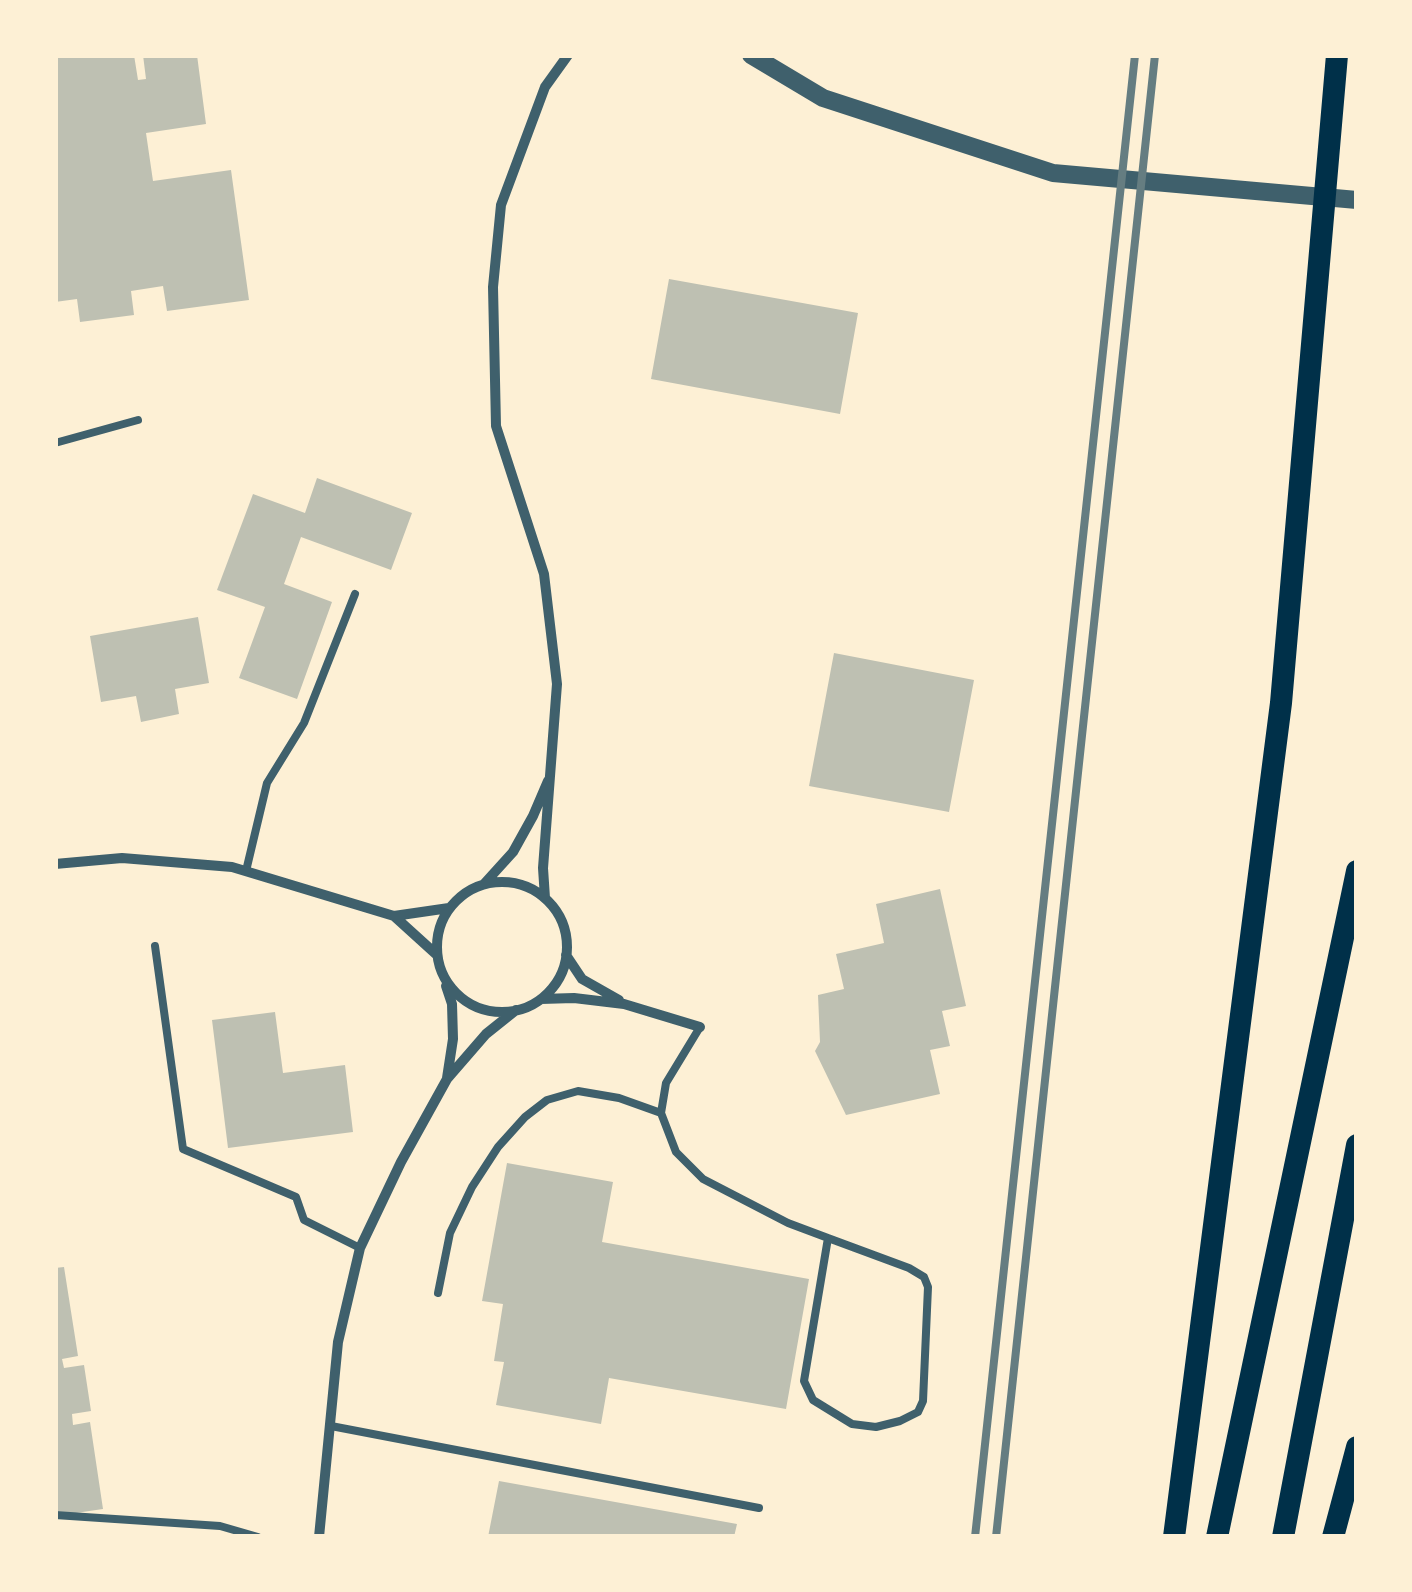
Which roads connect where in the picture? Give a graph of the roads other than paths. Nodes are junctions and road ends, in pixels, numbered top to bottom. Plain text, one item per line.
1 (568, 55) edge
2 (750, 55) edge
3 (1337, 55) edge
4 (1323, 198) junction
5 (1357, 200) edge
6 (138, 420) dead end
7 (55, 444) edge
8 (355, 594) dead end
9 (552, 771) junction
10 (55, 864) edge
11 (246, 871) junction
12 (1357, 872) edge
13 (484, 884) junction
14 (546, 898) junction
15 (449, 908) junction
16 (394, 916) junction
17 (155, 946) dead end
18 (437, 955) junction
19 (566, 955) junction
20 (443, 975) junction
21 (541, 999) junction
22 (624, 1004) junction
23 (516, 1010) junction
24 (700, 1027) joint
25 (447, 1078) junction
26 (661, 1113) junction
27 (1357, 1145) edge
28 (828, 1238) junction
29 (360, 1248) junction
30 (438, 1293) dead end
31 (332, 1426) junction
32 (1357, 1446) edge
33 (759, 1508) dead end
34 (55, 1515) edge
35 (258, 1537) edge
36 (319, 1537) edge
37 (1174, 1537) edge
38 (1217, 1537) edge
39 (1283, 1537) edge
40 (1334, 1537) edge

1 - 9 street
2 - 4 street
3 - 4 highway
4 - 5 street
4 - 37 highway
6 - 7 lane
8 - 11 lane
9 - 13 street
9 - 14 street
10 - 11 street
11 - 16 street
12 - 38 highway
13 - 14 street
13 - 15 street
14 - 19 street
15 - 16 street
15 - 18 street
16 - 18 street
17 - 29 lane
18 - 20 street
19 - 21 street
19 - 22 street
20 - 23 street
20 - 25 street
21 - 22 street
21 - 23 street
22 - 24 street
23 - 25 street
24 - 26 lane
25 - 29 street
26 - 28 lane
26 - 30 lane
27 - 39 highway
28 - 28 lane
29 - 31 street
31 - 33 lane
31 - 36 street
32 - 40 highway
34 - 35 lane

